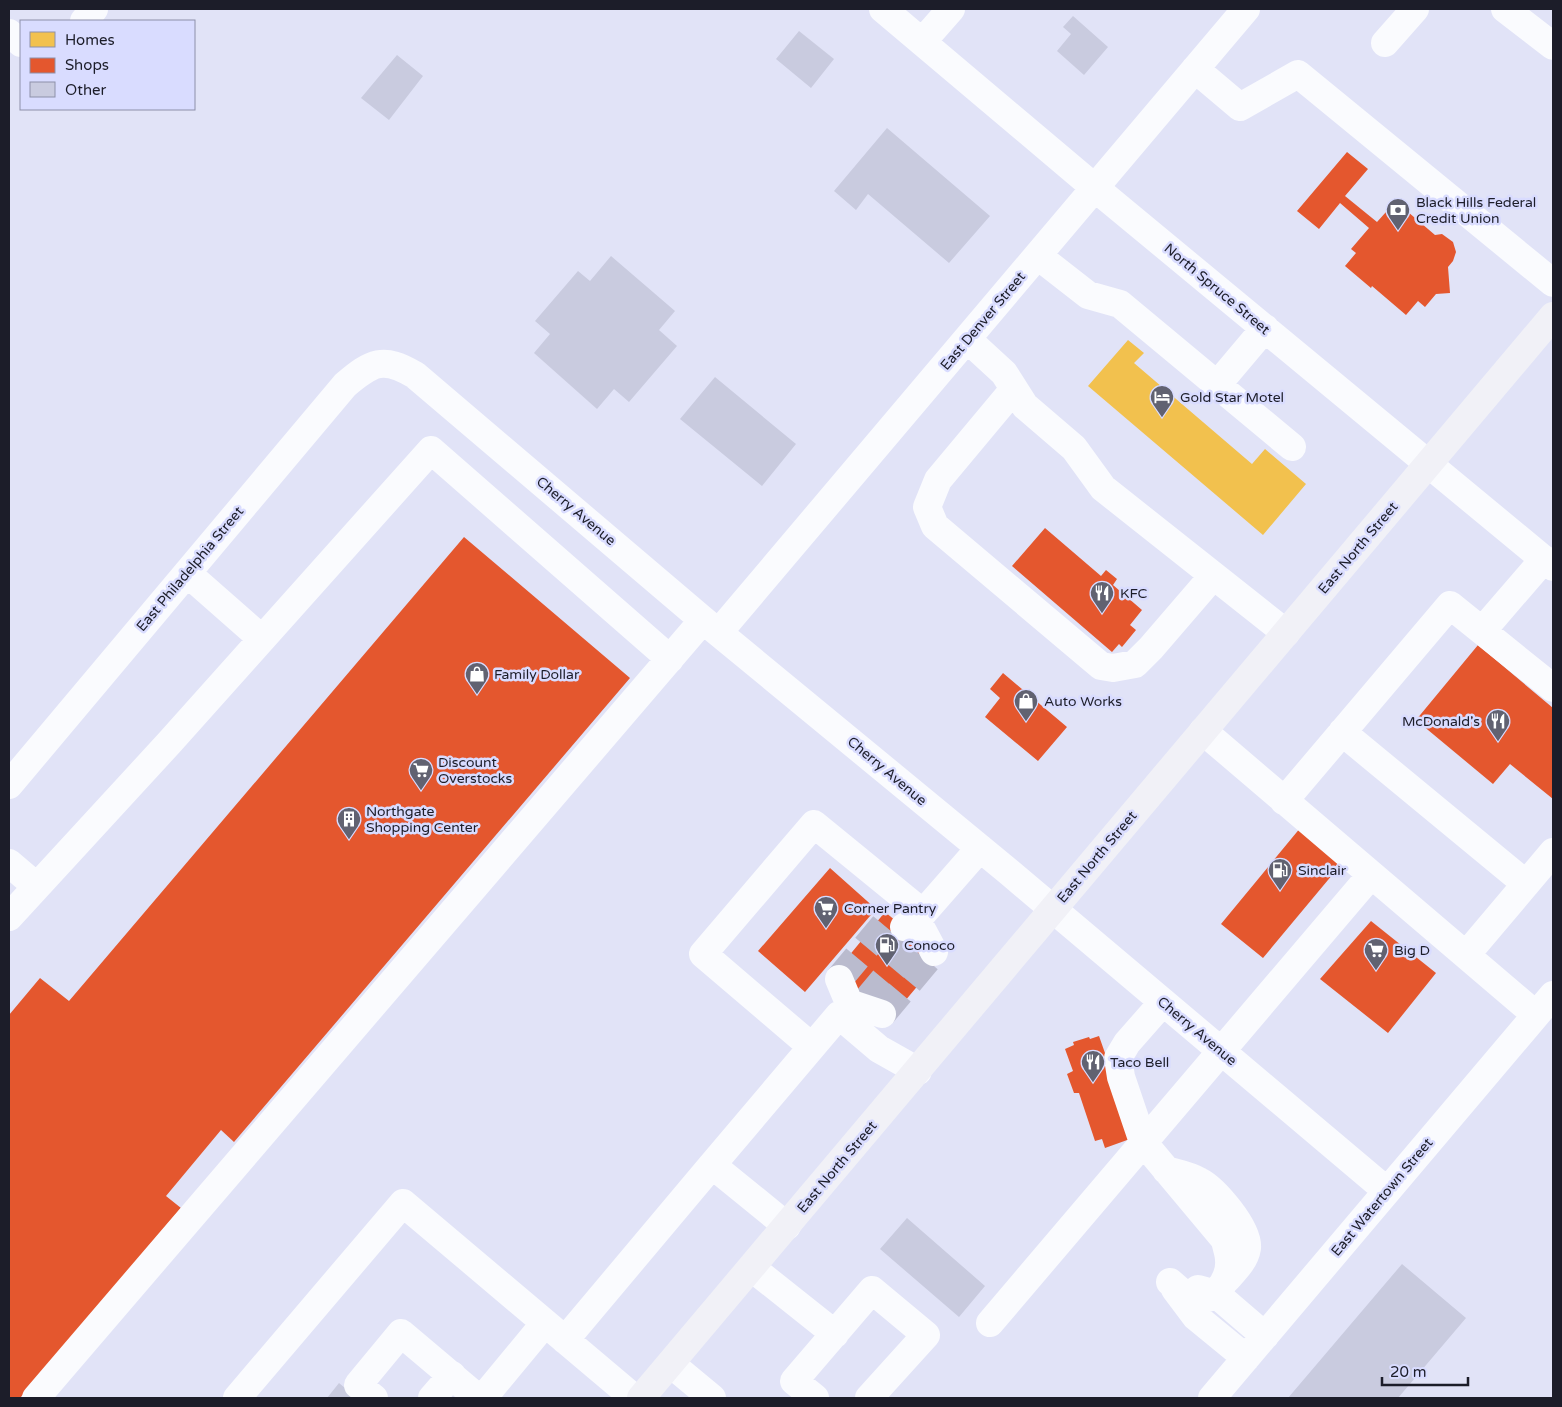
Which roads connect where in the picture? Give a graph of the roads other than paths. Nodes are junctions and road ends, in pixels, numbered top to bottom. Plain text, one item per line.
1 (94, 9) edge
2 (883, 9) edge
3 (951, 9) edge
4 (1246, 9) edge
5 (1415, 9) edge
6 (1505, 9) edge
7 (1524, 9) edge
8 (85, 20) edge
9 (9, 33) edge
10 (1553, 33) edge
11 (20, 42) edge
12 (922, 42) junction
13 (1385, 42) dead end
14 (1553, 46) edge
15 (1195, 69) junction
16 (1095, 188) junction
17 (1038, 256) junction
18 (1553, 283) edge
19 (1553, 316) edge
20 (1265, 328) junction
21 (967, 339) junction
22 (380, 363) joint
23 (1217, 384) junction
24 (1014, 388) junction
25 (1292, 447) dead end
26 (1429, 464) junction
27 (1548, 563) edge
28 (187, 573) junction
29 (1213, 576) junction
30 (711, 626) junction
31 (1482, 631) junction
32 (1286, 633) junction
33 (262, 639) junction
34 (670, 659) junction
35 (1553, 688) edge
36 (1203, 732) junction
37 (1342, 732) junction
38 (9, 785) edge
39 (1284, 801) junction
40 (980, 848) junction
41 (1553, 852) edge
42 (9, 863) edge
43 (1371, 875) junction
44 (1526, 884) junction
45 (36, 886) junction
46 (1053, 909) junction
47 (9, 917) edge
48 (1466, 955) junction
49 (1163, 1002) junction
50 (1545, 1005) edge
51 (812, 1047) junction
52 (1221, 1051) junction
53 (918, 1070) junction
54 (1143, 1142) junction
55 (712, 1165) junction
56 (1387, 1191) junction
57 (787, 1226) junction
58 (752, 1268) junction
59 (1220, 1288) junction
60 (990, 1323) dead end
61 (555, 1332) junction
62 (835, 1334) junction
63 (1265, 1336) junction
64 (1246, 1358) junction
65 (671, 1364) junction
66 (452, 1375) junction
67 (36, 1398) edge
68 (237, 1398) edge
69 (374, 1398) edge
70 (432, 1398) edge
71 (478, 1398) edge
72 (483, 1398) edge
73 (634, 1398) edge
74 (641, 1398) edge
75 (712, 1398) edge
76 (815, 1398) edge
77 (869, 1398) edge
78 (1212, 1398) edge

1 - 8 street
2 - 12 street, North Spruce Street
3 - 12 street
4 - 15 street, East Denver Street
5 - 13 street
6 - 14 street
7 - 10 street
9 - 11 street
12 - 16 street, North Spruce Street
15 - 16 street, East Denver Street
15 - 18 street
16 - 17 street, East Denver Street
16 - 20 street, North Spruce Street
17 - 21 street, East Denver Street
17 - 23 street
19 - 26 main road, East North Street
20 - 23 street
20 - 26 street, North Spruce Street
21 - 24 street
21 - 30 street, East Denver Street
22 - 28 street, East Philadelphia Street
22 - 30 street, Cherry Avenue
23 - 25 street
24 - 29 street
24 - 29 street
26 - 27 street, North Spruce Street
26 - 32 main road, East North Street
27 - 31 street
28 - 33 street
28 - 38 street, East Philadelphia Street
29 - 32 street
30 - 34 street, East Denver Street
30 - 40 street, Cherry Avenue
31 - 35 street
31 - 37 street
32 - 36 main road, East North Street
33 - 34 street
33 - 45 street
34 - 67 street, East Denver Street
36 - 39 street
36 - 46 main road, East North Street
37 - 39 street
37 - 44 street
39 - 43 street
40 - 46 street, Cherry Avenue
40 - 51 street
41 - 44 street
42 - 45 street
43 - 48 street
43 - 52 street
44 - 48 street
45 - 47 street
46 - 49 street, Cherry Avenue
46 - 53 main road, East North Street
48 - 50 street
49 - 52 street, Cherry Avenue
49 - 54 street
50 - 56 street, East Watertown Street
51 - 53 street
51 - 55 street
52 - 54 street
52 - 56 street, Cherry Avenue
53 - 57 main road, East North Street
54 - 59 street
54 - 60 street
55 - 57 street
55 - 61 street
56 - 63 street, East Watertown Street
57 - 58 main road, East North Street
58 - 62 street
58 - 65 main road, East North Street
59 - 63 street
59 - 64 street
61 - 68 street
61 - 72 street
61 - 73 street
62 - 76 street
62 - 77 street
63 - 64 street, East Watertown Street
64 - 78 street, East Watertown Street
65 - 74 main road, East North Street
65 - 75 street
66 - 69 street
66 - 70 street
66 - 71 street

